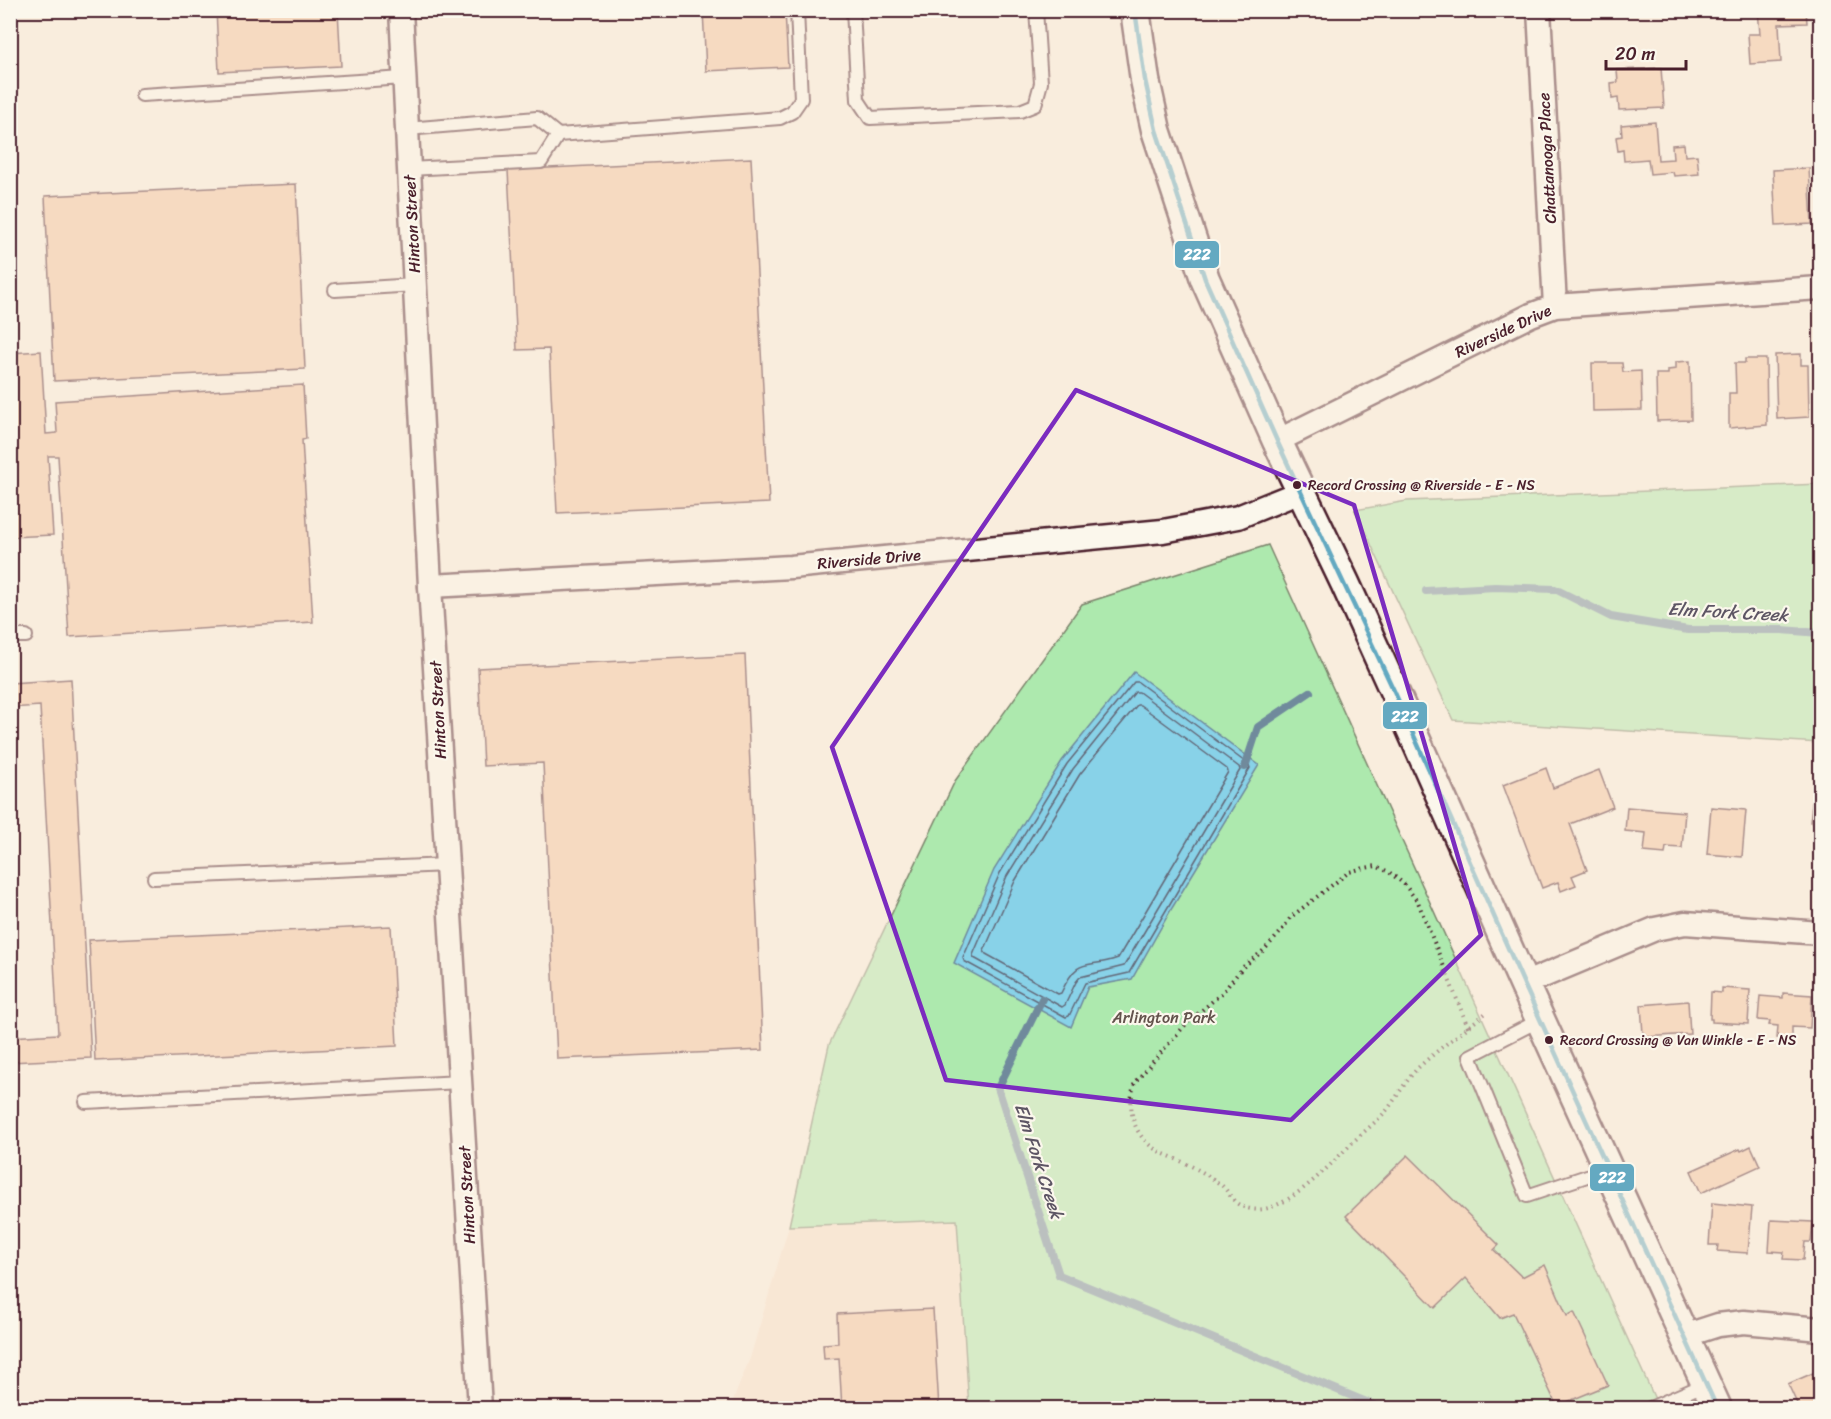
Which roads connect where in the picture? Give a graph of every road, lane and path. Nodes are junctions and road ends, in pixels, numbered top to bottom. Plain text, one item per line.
1 (401, 10) edge
2 (797, 10) edge
3 (853, 10) edge
4 (1036, 10) edge
5 (1135, 10) edge
6 (1539, 10) edge
7 (404, 78) junction
8 (142, 95) dead end
9 (407, 129) junction
10 (558, 135) junction
11 (409, 169) junction
12 (415, 285) junction
13 (1821, 288) edge
14 (334, 290) dead end
15 (1555, 306) junction
16 (1277, 441) junction
17 (1300, 492) junction
18 (430, 586) junction
19 (10, 636) edge
20 (26, 636) dead end
21 (447, 865) junction
22 (154, 878) dead end
23 (1821, 933) edge
24 (1524, 984) junction
25 (1487, 1012) dead end
26 (1540, 1020) junction
27 (1468, 1027) junction
28 (460, 1082) junction
29 (86, 1102) dead end
30 (1608, 1169) junction
31 (1821, 1329) edge
32 (1684, 1336) junction
33 (1711, 1396) edge
34 (480, 1408) edge
35 (1650, 1408) edge

1 - 7 street, Hinton Street
2 - 10 lane
3 - 4 lane
5 - 16 street
6 - 15 street, Chattanooga Place
7 - 8 lane
7 - 9 street, Hinton Street
9 - 10 lane
9 - 11 street, Hinton Street
10 - 11 lane
11 - 12 street, Hinton Street
12 - 14 lane
12 - 18 street, Hinton Street
13 - 15 street, Riverside Drive
15 - 16 street, Riverside Drive
16 - 17 street
17 - 18 street, Riverside Drive
17 - 24 street
18 - 21 street, Hinton Street
19 - 20 lane
21 - 22 lane
21 - 28 street, Hinton Street
23 - 24 street
24 - 26 street
25 - 27 path
26 - 30 street
26 - 30 lane
27 - 27 path
28 - 29 lane
28 - 34 street, Hinton Street
30 - 32 street
31 - 32 street
32 - 33 street
33 - 35 lane

